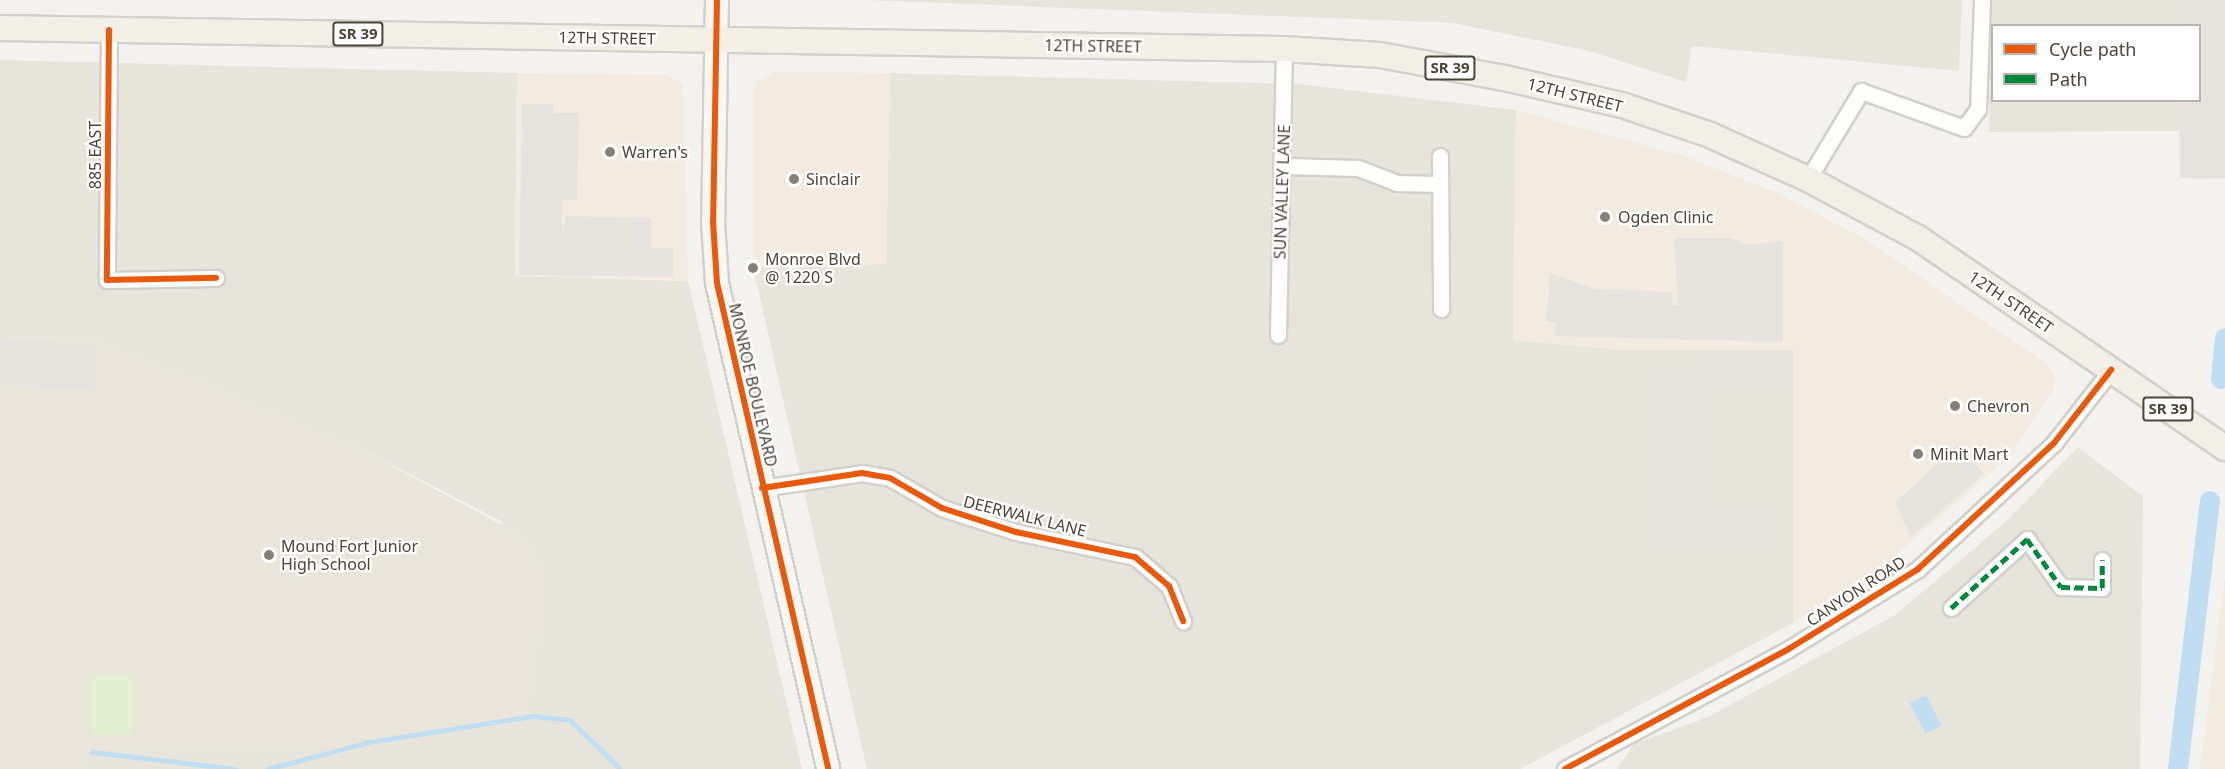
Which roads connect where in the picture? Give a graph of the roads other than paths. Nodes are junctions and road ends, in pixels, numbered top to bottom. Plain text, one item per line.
1 (717, 0) edge
2 (1982, 0) edge
3 (0, 28) edge
4 (109, 30) junction
5 (716, 40) junction
6 (1284, 49) junction
7 (1440, 156) dead end
8 (1284, 166) junction
9 (1808, 178) junction
10 (1440, 184) junction
11 (216, 278) dead end
12 (1441, 309) dead end
13 (1278, 335) dead end
14 (2111, 370) junction
15 (2225, 448) edge
16 (762, 488) junction
17 (2102, 560) dead end
18 (1952, 608) dead end
19 (1183, 621) dead end
20 (1592, 763) edge
21 (828, 769) edge
22 (1565, 769) edge

1 - 5 main road, MONROE BOULEVARD
2 - 9 street
3 - 4 main road, 12TH STREET / SR 39
4 - 5 main road, 12TH STREET / SR 39
4 - 11 street, 885 EAST
5 - 6 main road, 12TH STREET / SR 39
5 - 16 main road, MONROE BOULEVARD
6 - 8 street, SUN VALLEY LANE
6 - 9 main road, 12TH STREET / SR 39
7 - 10 street
8 - 10 street
8 - 13 street, SUN VALLEY LANE
9 - 14 main road, 12TH STREET / SR 39
10 - 12 street
14 - 15 main road, SR 39
14 - 20 street, CANYON ROAD
16 - 19 street, DEERWALK LANE
16 - 21 main road, MONROE BOULEVARD
17 - 18 street
20 - 22 street, CANYON ROAD

